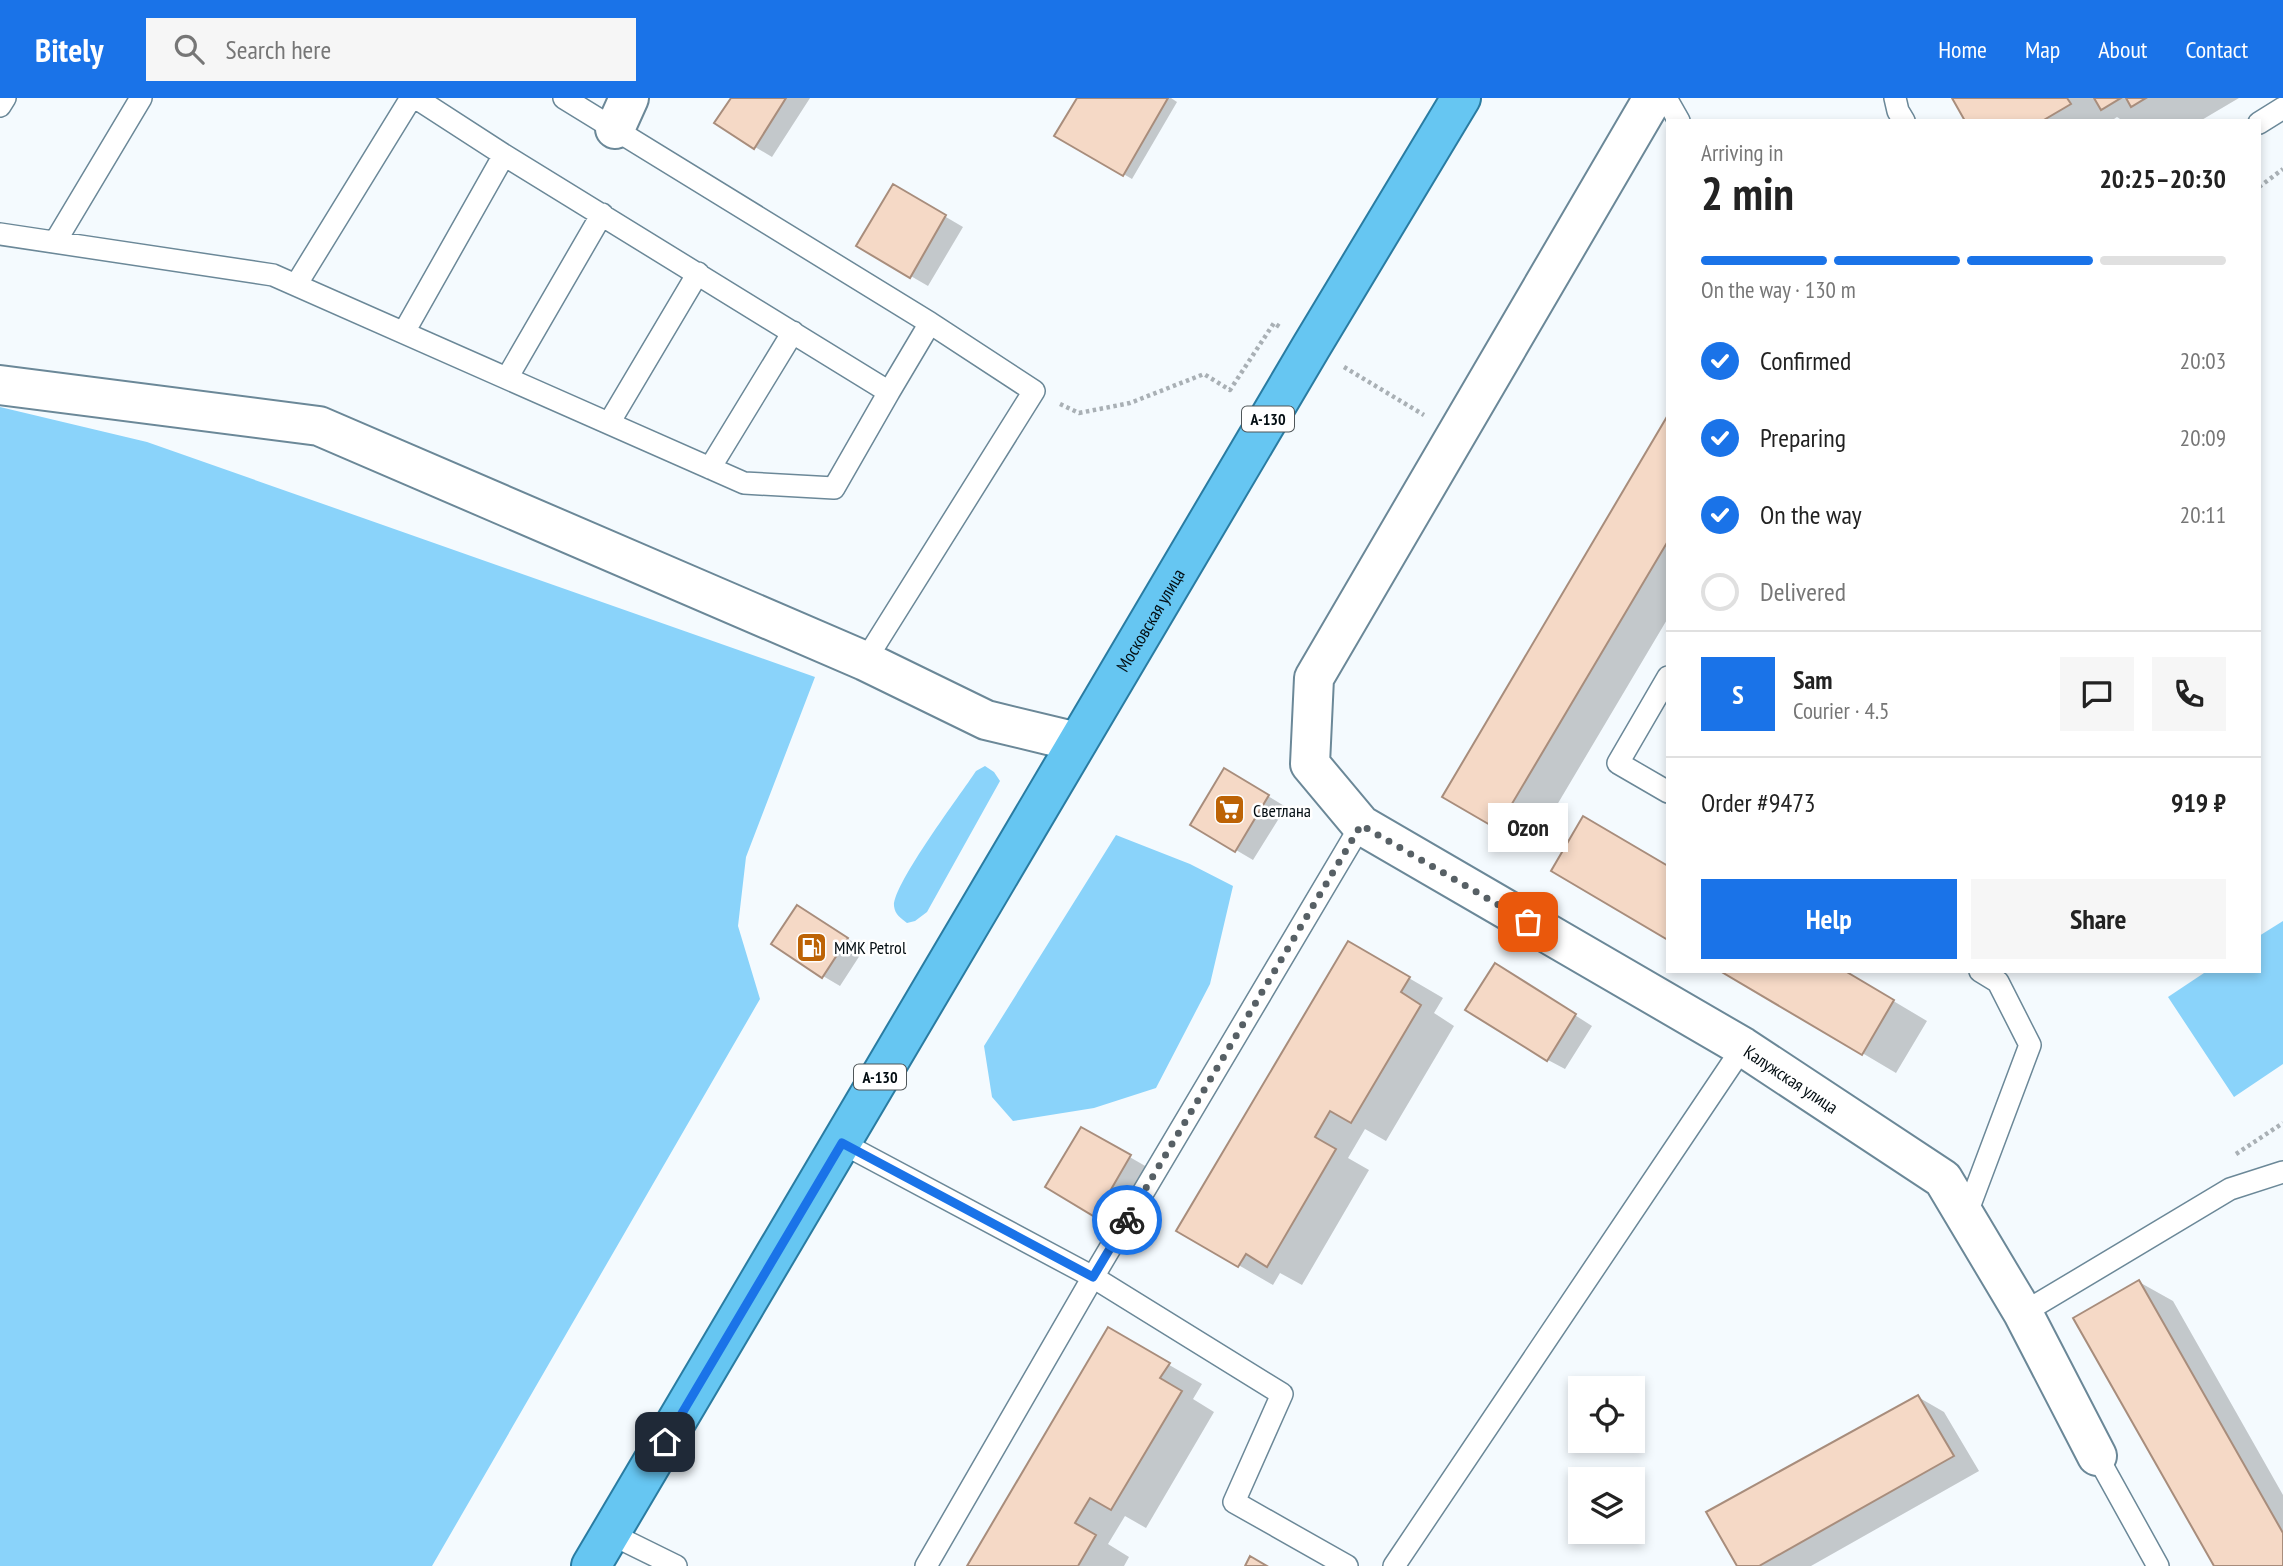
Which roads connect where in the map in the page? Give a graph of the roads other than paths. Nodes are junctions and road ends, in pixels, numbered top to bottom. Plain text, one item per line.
1 (5, 98) edge
2 (141, 98) edge
3 (414, 98) edge
4 (564, 98) edge
5 (1461, 98) edge
6 (1653, 98) edge
7 (1666, 98) edge
8 (1895, 98) edge
9 (0, 106) edge
10 (2283, 108) edge
11 (622, 113) edge
12 (1678, 119) edge
13 (1903, 119) edge
14 (2261, 122) edge
15 (504, 155) junction
16 (602, 214) junction
17 (0, 234) edge
18 (55, 242) junction
19 (698, 273) junction
20 (296, 285) junction
21 (930, 323) junction
22 (404, 332) junction
23 (793, 332) junction
24 (507, 378) junction
25 (0, 385) edge
26 (889, 392) junction
27 (610, 423) junction
28 (710, 468) junction
29 (865, 661) junction
30 (1666, 680) edge
31 (1077, 742) junction
32 (1666, 791) edge
33 (1361, 825) junction
34 (1983, 973) edge
35 (1743, 1046) junction
36 (842, 1143) junction
37 (2283, 1172) edge
38 (1965, 1218) junction
39 (1093, 1277) junction
40 (2022, 1313) junction
41 (2097, 1456) joint
42 (611, 1534) junction
43 (591, 1566) edge
44 (676, 1566) edge
45 (926, 1566) edge
46 (1347, 1566) edge
47 (1394, 1566) edge
48 (2158, 1566) edge

1 - 9 lane
2 - 18 lane
3 - 15 lane
3 - 20 lane
4 - 11 lane
5 - 31 highway, Московская улица / А-130
6 - 33 street
7 - 12 lane
8 - 13 lane
10 - 14 lane
11 - 21 lane
15 - 16 lane
15 - 22 lane
16 - 19 lane
16 - 24 lane
17 - 18 lane
18 - 20 lane
19 - 23 lane
19 - 27 lane
20 - 22 lane
21 - 26 lane
21 - 29 lane
22 - 24 lane
23 - 26 lane
23 - 28 lane
24 - 27 lane
25 - 29 street
26 - 28 lane
27 - 28 lane
29 - 31 street
30 - 32 lane
31 - 36 highway, Московская улица / А-130
33 - 35 street, Калужская улица
33 - 39 lane
34 - 38 lane
35 - 38 street, Калужская улица
35 - 47 lane
36 - 39 lane
36 - 42 highway, А-130
37 - 40 lane
38 - 40 street, Калужская улица
39 - 45 lane
39 - 46 lane
40 - 41 street, Калужская улица
41 - 48 lane
42 - 43 highway, А-130
42 - 44 lane

